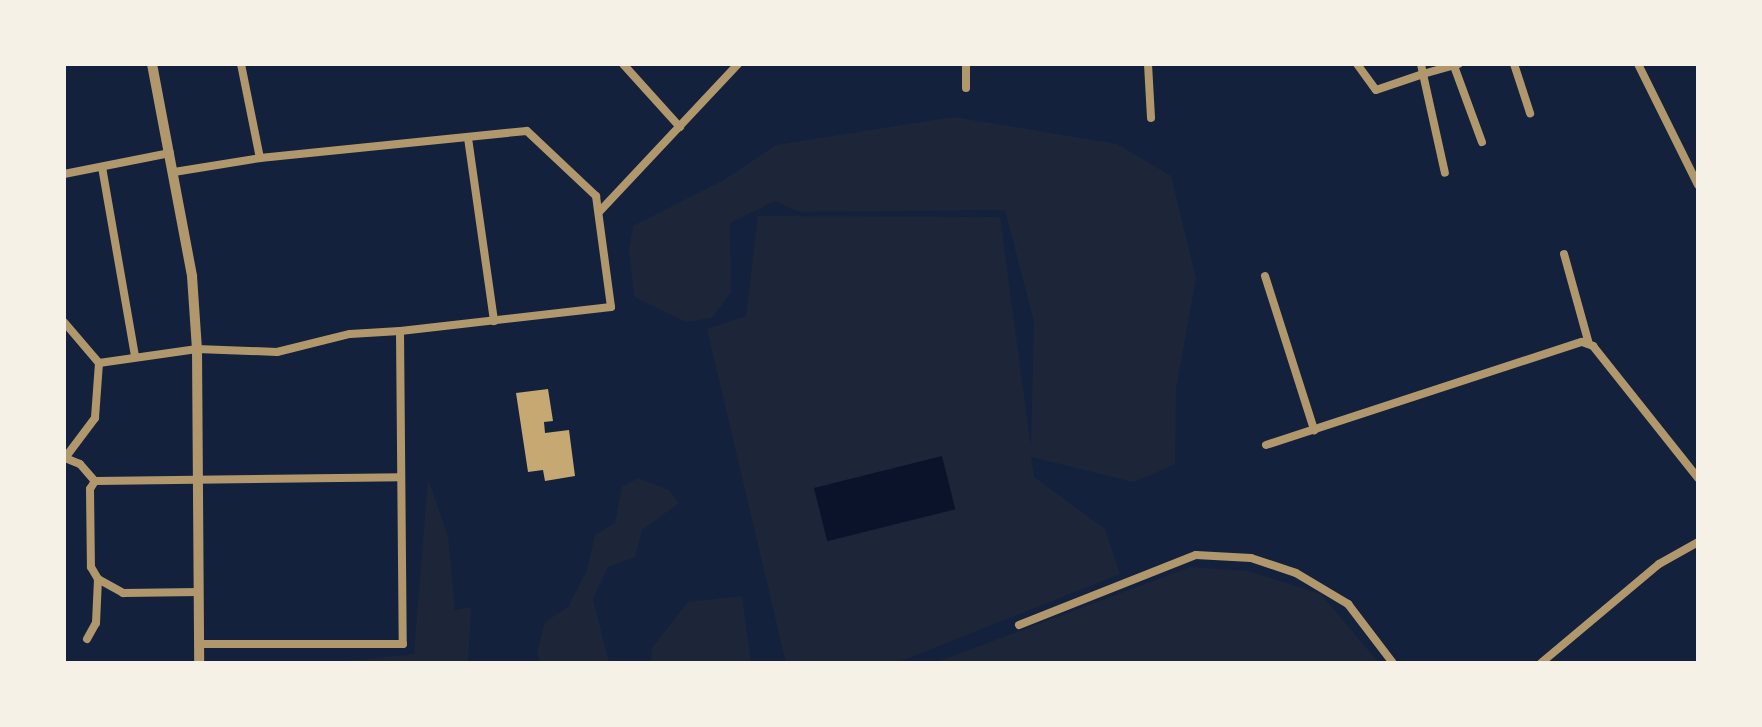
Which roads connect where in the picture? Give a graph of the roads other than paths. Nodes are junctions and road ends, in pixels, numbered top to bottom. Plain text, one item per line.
1 (152, 64) edge
2 (241, 64) edge
3 (623, 64) edge
4 (738, 64) edge
5 (966, 64) edge
6 (1148, 64) edge
7 (1357, 64) edge
8 (1421, 64) edge
9 (1514, 64) edge
10 (1638, 64) edge
11 (1456, 65) edge
12 (1423, 74) junction
13 (966, 88) dead end
14 (1530, 113) dead end
15 (1151, 118) dead end
16 (680, 127) junction
17 (468, 138) junction
18 (1482, 142) dead end
19 (170, 153) junction
20 (260, 158) junction
21 (102, 167) junction
22 (174, 172) junction
23 (1445, 173) dead end
24 (64, 174) edge
25 (1698, 184) edge
26 (600, 211) junction
27 (1564, 254) dead end
28 (1265, 276) dead end
29 (494, 321) junction
30 (64, 322) edge
31 (400, 331) junction
32 (1589, 344) junction
33 (197, 349) junction
34 (135, 356) junction
35 (99, 363) junction
36 (1314, 430) junction
37 (1266, 445) dead end
38 (64, 458) edge
39 (401, 477) junction
40 (1698, 478) edge
41 (199, 480) junction
42 (95, 481) junction
43 (1698, 542) edge
44 (98, 579) junction
45 (199, 592) junction
46 (1019, 625) dead end
47 (87, 639) dead end
48 (199, 644) junction
49 (199, 663) edge
50 (1393, 663) edge
51 (1541, 663) edge

1 - 19 street
2 - 20 street
3 - 16 street
4 - 16 street
5 - 13 street
6 - 15 street
7 - 12 street
8 - 12 street
9 - 14 street
10 - 25 street
11 - 12 street
11 - 18 street
12 - 23 street
16 - 26 street
17 - 20 street
17 - 26 street
17 - 29 street
19 - 21 street
19 - 22 street
20 - 22 street
21 - 24 street
21 - 34 street
22 - 33 street
26 - 29 street
27 - 32 street
28 - 36 street
29 - 31 street
30 - 35 street
31 - 33 street
31 - 39 street
32 - 36 street
32 - 40 street
33 - 34 street
33 - 41 street
34 - 35 street
35 - 38 street
36 - 37 street
38 - 42 street
39 - 41 street
39 - 48 street
41 - 42 street
41 - 45 street
42 - 44 street
43 - 51 street
44 - 45 street
44 - 47 street
45 - 48 street
46 - 50 street
48 - 49 street

